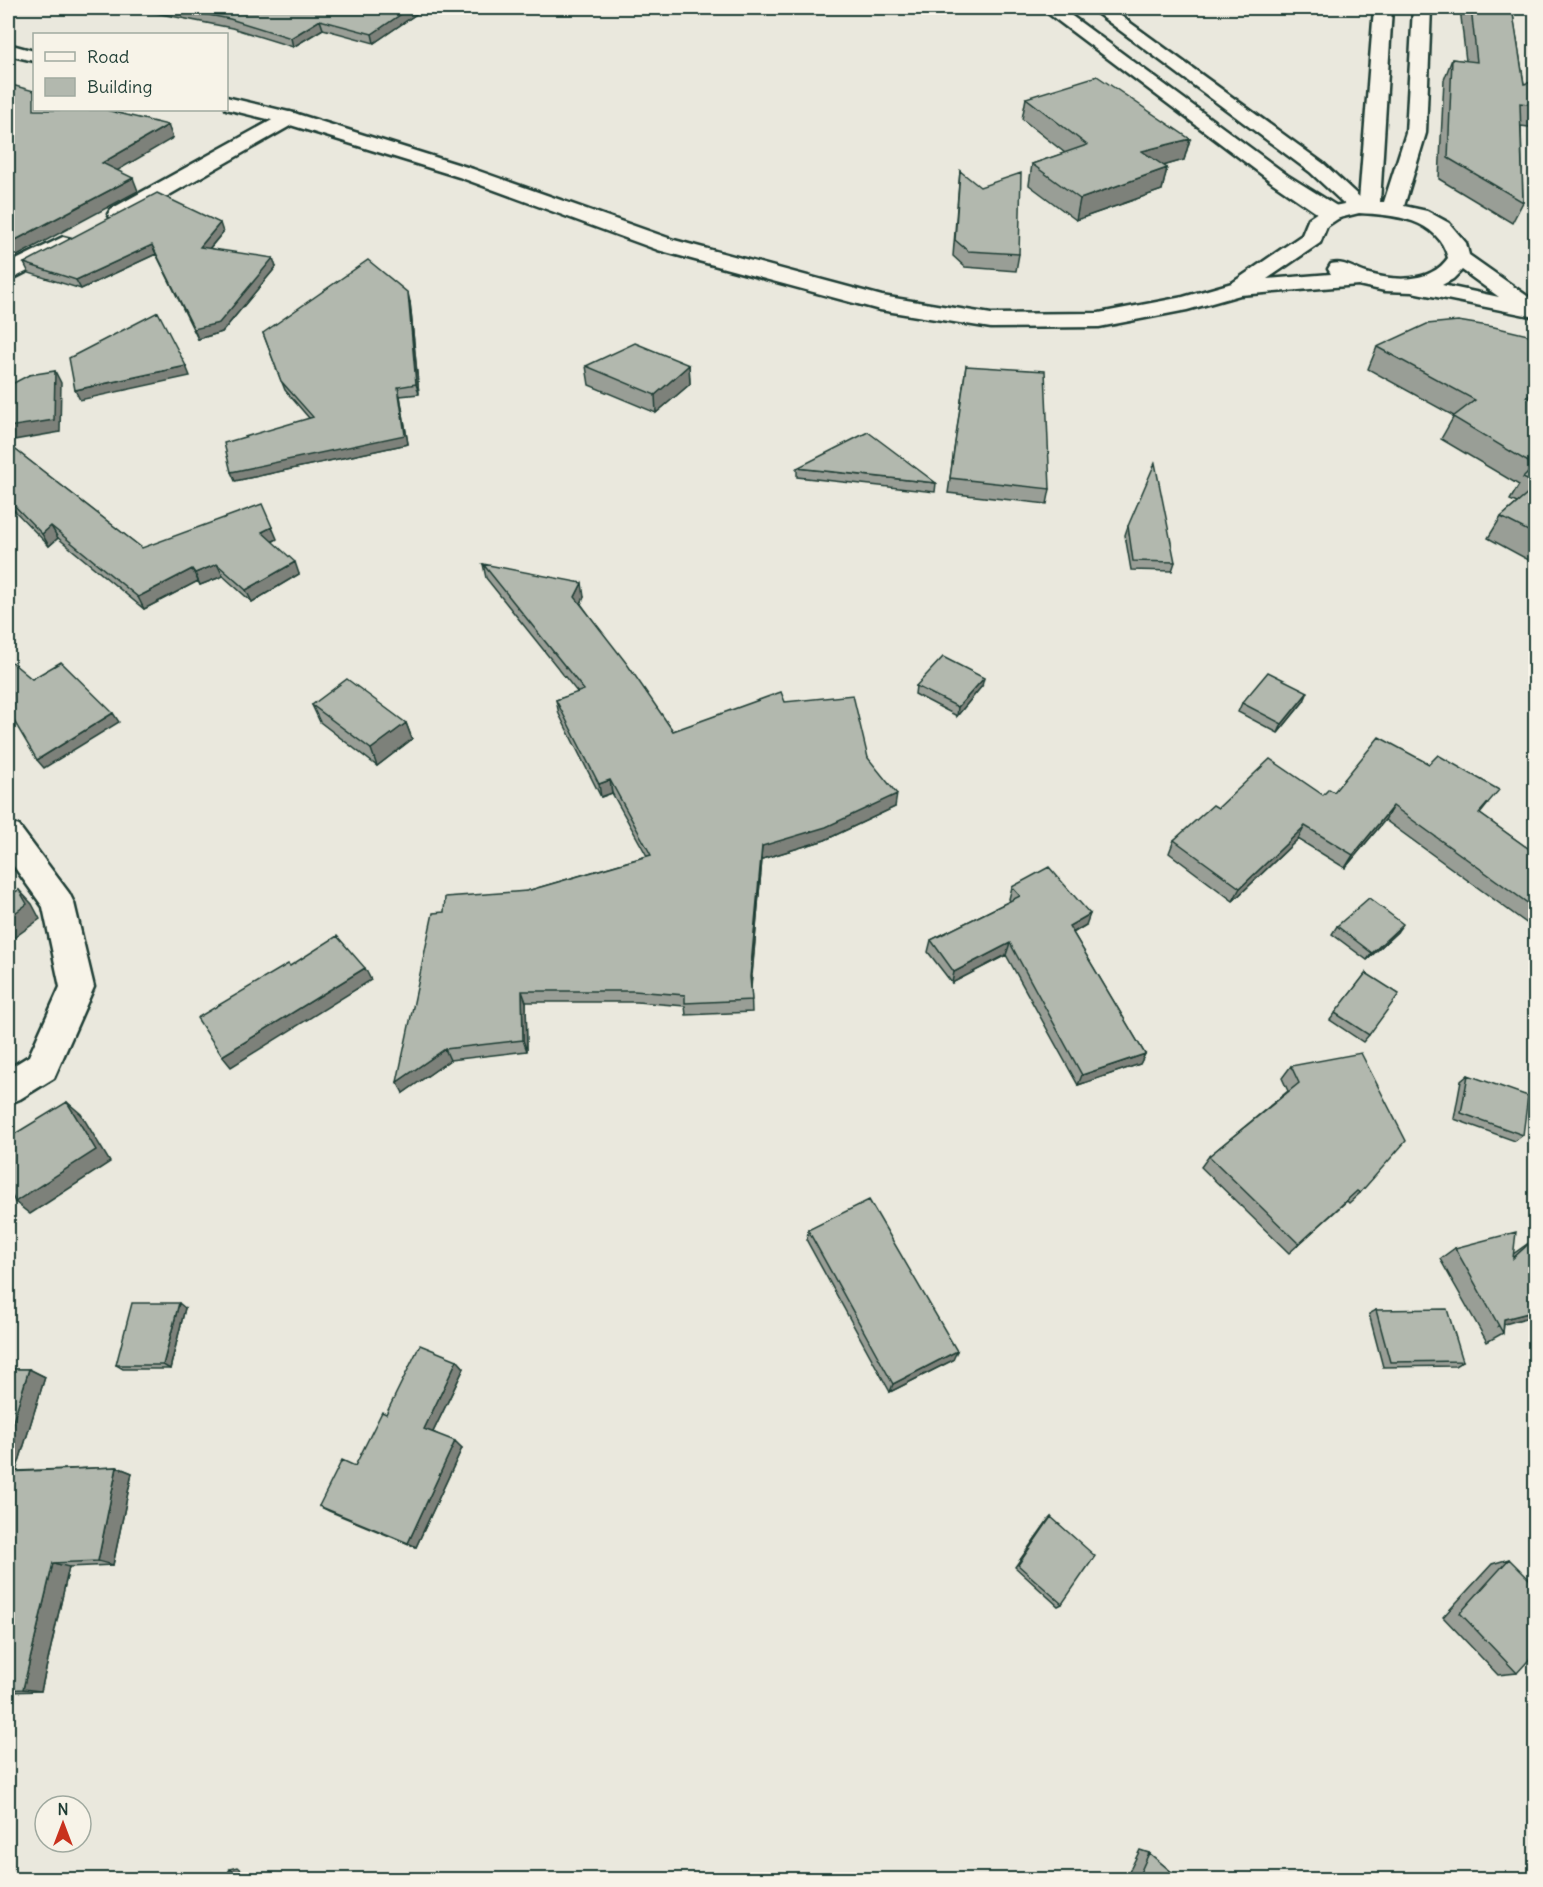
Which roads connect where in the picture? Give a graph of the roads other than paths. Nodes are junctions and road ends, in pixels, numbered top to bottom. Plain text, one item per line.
1 (1050, 8) edge
2 (1099, 8) edge
3 (1383, 8) edge
4 (1422, 8) edge
5 (8, 50) edge
6 (33, 56) edge
7 (228, 103) edge
8 (290, 118) junction
9 (1364, 207) junction
10 (1392, 209) junction
11 (1332, 213) junction
12 (97, 226) edge
13 (77, 236) edge
14 (1312, 238) junction
15 (1459, 258) junction
16 (8, 272) edge
17 (1358, 278) junction
18 (1412, 285) junction
19 (1238, 288) junction
20 (1534, 311) edge
21 (8, 835) edge
22 (8, 1088) edge

1 - 11 main road
2 - 9 main road
3 - 9 main road
4 - 10 main road
5 - 6 main road
7 - 8 main road
8 - 12 main road
8 - 19 main road
9 - 10 main road
9 - 11 main road
10 - 15 main road
11 - 14 main road
13 - 16 main road
14 - 17 main road
14 - 19 main road
15 - 18 main road
15 - 20 main road
17 - 18 main road
17 - 19 main road
18 - 20 main road
21 - 22 main road

